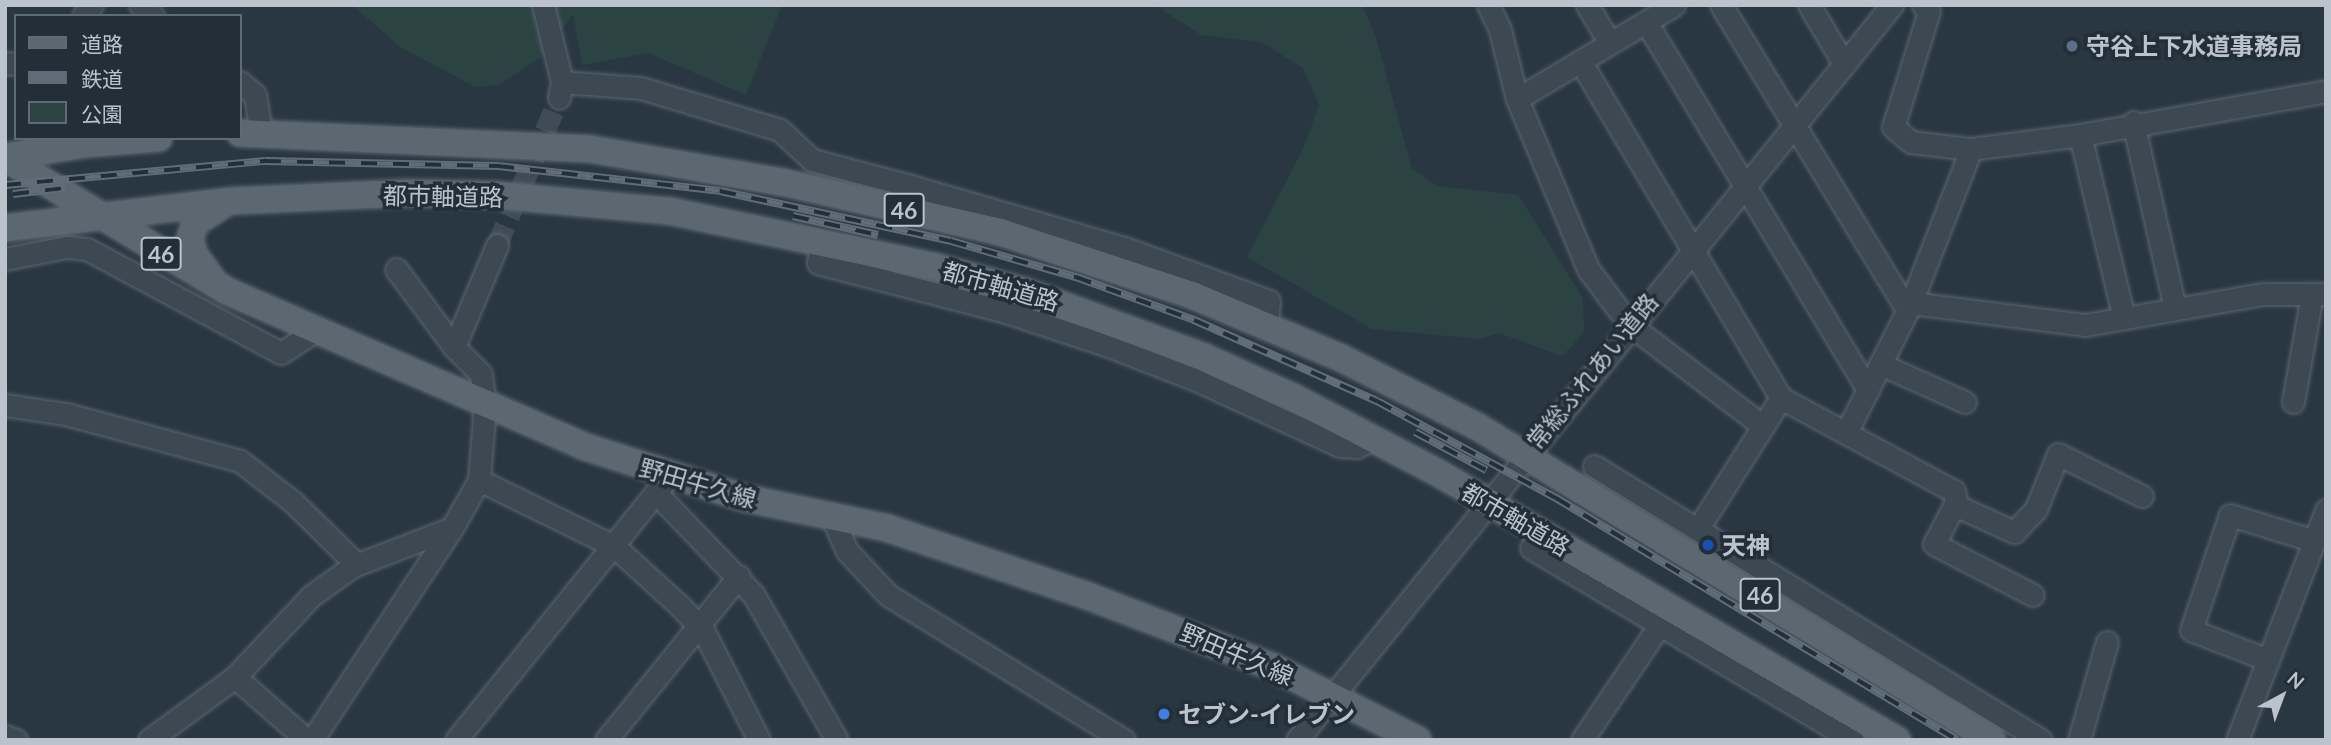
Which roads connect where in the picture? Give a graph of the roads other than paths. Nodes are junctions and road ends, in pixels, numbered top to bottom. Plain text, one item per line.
1 (543, 5) edge
2 (1488, 5) edge
3 (1587, 5) edge
4 (1674, 5) edge
5 (1721, 5) edge
6 (1809, 5) edge
7 (1892, 5) edge
8 (1923, 5) edge
9 (1646, 22) junction
10 (1610, 43) junction
11 (1580, 61) junction
12 (1843, 65) junction
13 (242, 84) edge
14 (2326, 90) edge
15 (1517, 99) junction
16 (2133, 122) junction
17 (1793, 123) junction
18 (250, 133) edge
19 (2080, 135) junction
20 (134, 140) edge
21 (1971, 149) junction
22 (5, 158) edge
23 (1743, 184) junction
24 (907, 198) junction
25 (231, 201) junction
26 (95, 216) junction
27 (5, 228) edge
28 (497, 245) tunnel mouth
29 (1691, 248) junction
30 (5, 259) edge
31 (396, 269) dead end
32 (227, 291) junction
33 (2319, 294) edge
34 (1909, 306) junction
35 (2175, 309) junction
36 (2124, 318) junction
37 (1630, 325) junction
38 (313, 332) junction
39 (454, 347) junction
40 (1880, 364) junction
41 (1868, 390) junction
42 (1781, 398) junction
43 (1965, 402) dead end
44 (2293, 402) dead end
45 (485, 404) junction
46 (5, 405) edge
47 (1763, 426) junction
48 (1847, 431) junction
49 (1526, 454) junction
50 (1594, 466) dead end
51 (479, 480) junction
52 (662, 485) junction
53 (2142, 496) dead end
54 (1488, 502) junction
55 (1956, 502) junction
56 (2326, 510) edge
57 (1649, 513) junction
58 (831, 515) junction
59 (1699, 527) junction
60 (452, 528) junction
61 (2312, 540) junction
62 (614, 546) junction
63 (1531, 548) dead end
64 (356, 564) junction
65 (739, 576) junction
66 (2033, 595) dead end
67 (1628, 596) junction
68 (699, 625) junction
69 (1659, 626) junction
70 (2107, 642) dead end
71 (2266, 659) junction
72 (234, 677) junction
73 (1797, 694) junction
74 (1332, 696) junction
75 (5, 736) edge
76 (752, 737) edge
77 (16, 740) edge
78 (149, 740) edge
79 (310, 740) edge
80 (456, 740) edge
81 (607, 740) edge
82 (837, 740) edge
83 (1124, 740) edge
84 (1297, 740) edge
85 (1418, 740) edge
86 (1582, 740) edge
87 (1853, 740) edge
88 (1897, 740) edge
89 (1993, 740) edge
90 (2041, 740) edge
91 (2079, 740) edge
92 (2237, 740) edge

1 - 24 street
2 - 15 street
3 - 10 street
4 - 9 street
5 - 17 street
6 - 12 street
7 - 12 street, 常総ふれあい道路
8 - 21 street
9 - 10 street
9 - 23 street
10 - 11 street
11 - 15 street
11 - 29 street
12 - 17 street, 常総ふれあい道路
13 - 18 street
14 - 16 street
15 - 37 street
16 - 19 street
16 - 35 street
17 - 23 street, 常総ふれあい道路
17 - 34 street
18 - 24 main road, 都市軸道路 / 46
19 - 21 street
19 - 36 street
20 - 22 main road, 46
21 - 34 street
22 - 26 main road, 野田牛久線 / 46
23 - 29 street, 常総ふれあい道路
23 - 41 street
24 - 49 main road, 都市軸道路 / 46
25 - 26 main road, 都市軸道路 / 46
25 - 32 main road
25 - 54 main road, 都市軸道路 / 46
26 - 27 main road, 都市軸道路 / 46
26 - 32 main road, 野田牛久線 / 46
28 - 39 street
29 - 37 street, 常総ふれあい道路
29 - 42 street
30 - 38 street
31 - 39 street
32 - 38 main road, 野田牛久線 / 46
33 - 35 street
33 - 44 street
34 - 36 street
34 - 40 street
35 - 36 street
37 - 47 street
37 - 49 street, 常総ふれあい道路
38 - 45 main road, 野田牛久線 / 46
39 - 45 street
40 - 41 street
40 - 43 street
41 - 48 street
42 - 47 street
42 - 48 street
45 - 51 street
45 - 52 main road, 野田牛久線 / 46
46 - 64 street
47 - 59 street
48 - 55 street
49 - 54 street, 常総ふれあい道路
49 - 57 main road, 都市軸道路 / 46
50 - 57 street
51 - 60 street
51 - 62 street
52 - 58 main road, 野田牛久線 / 46
52 - 62 street
52 - 65 street
53 - 55 street
54 - 67 main road, 都市軸道路 / 46
54 - 74 street, 常総ふれあい道路
55 - 66 street
56 - 61 street
57 - 59 street
57 - 89 main road, 都市軸道路 / 46
58 - 74 main road, 野田牛久線 / 46
58 - 83 street
59 - 90 street
60 - 64 street
60 - 79 street
61 - 71 street
61 - 71 street
62 - 68 street
62 - 80 street
63 - 67 street
64 - 72 street
65 - 68 street
65 - 82 street
67 - 69 street
67 - 73 main road, 都市軸道路 / 46
68 - 76 street
68 - 81 street
69 - 73 street
69 - 86 street
70 - 91 street
71 - 92 street
72 - 78 street
72 - 79 street
73 - 87 street
73 - 88 main road, 都市軸道路 / 46
74 - 84 street, 常総ふれあい道路
74 - 85 main road, 野田牛久線 / 46
75 - 77 street

